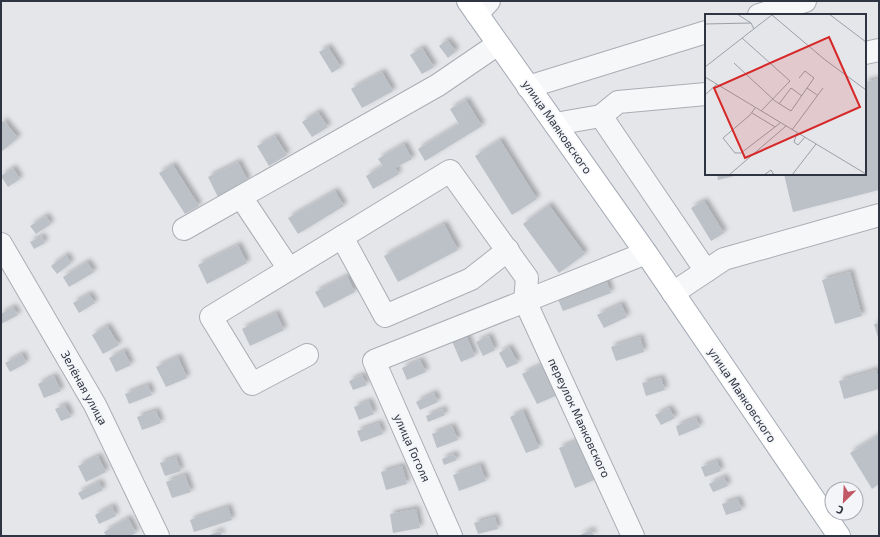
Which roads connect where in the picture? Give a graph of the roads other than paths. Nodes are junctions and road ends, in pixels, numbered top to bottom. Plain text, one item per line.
1 (805, 1) edge
2 (478, 5) edge
3 (763, 14) edge
4 (705, 32) edge
5 (498, 44) junction
6 (879, 50) edge
7 (866, 53) edge
8 (528, 87) junction
9 (705, 94) edge
10 (601, 116) junction
11 (555, 124) junction
12 (241, 197) junction
13 (879, 215) edge
14 (184, 229) dead end
15 (342, 237) junction
16 (1, 244) edge
17 (508, 250) junction
18 (646, 253) junction
19 (289, 269) junction
20 (706, 271) junction
21 (673, 293) junction
22 (525, 301) junction
23 (308, 355) dead end
24 (158, 536) edge
25 (451, 536) edge
26 (633, 536) edge
27 (839, 536) edge

1 - 3 street
2 - 5 main road, улица Маяковского
4 - 8 street
5 - 8 main road, улица Маяковского
5 - 12 street
6 - 7 street
8 - 11 main road, улица Маяковского
9 - 10 street
10 - 11 street
10 - 20 street
11 - 18 main road, улица Маяковского
12 - 14 street
12 - 19 street
13 - 20 street
15 - 17 street
15 - 17 street
15 - 19 street
16 - 24 street, Зелёная улица
17 - 22 street
18 - 21 main road, улица Маяковского
18 - 22 street
19 - 23 street
20 - 21 street
21 - 27 main road, улица Маяковского
22 - 25 street, улица Гоголя
22 - 26 street, переулок Маяковского

